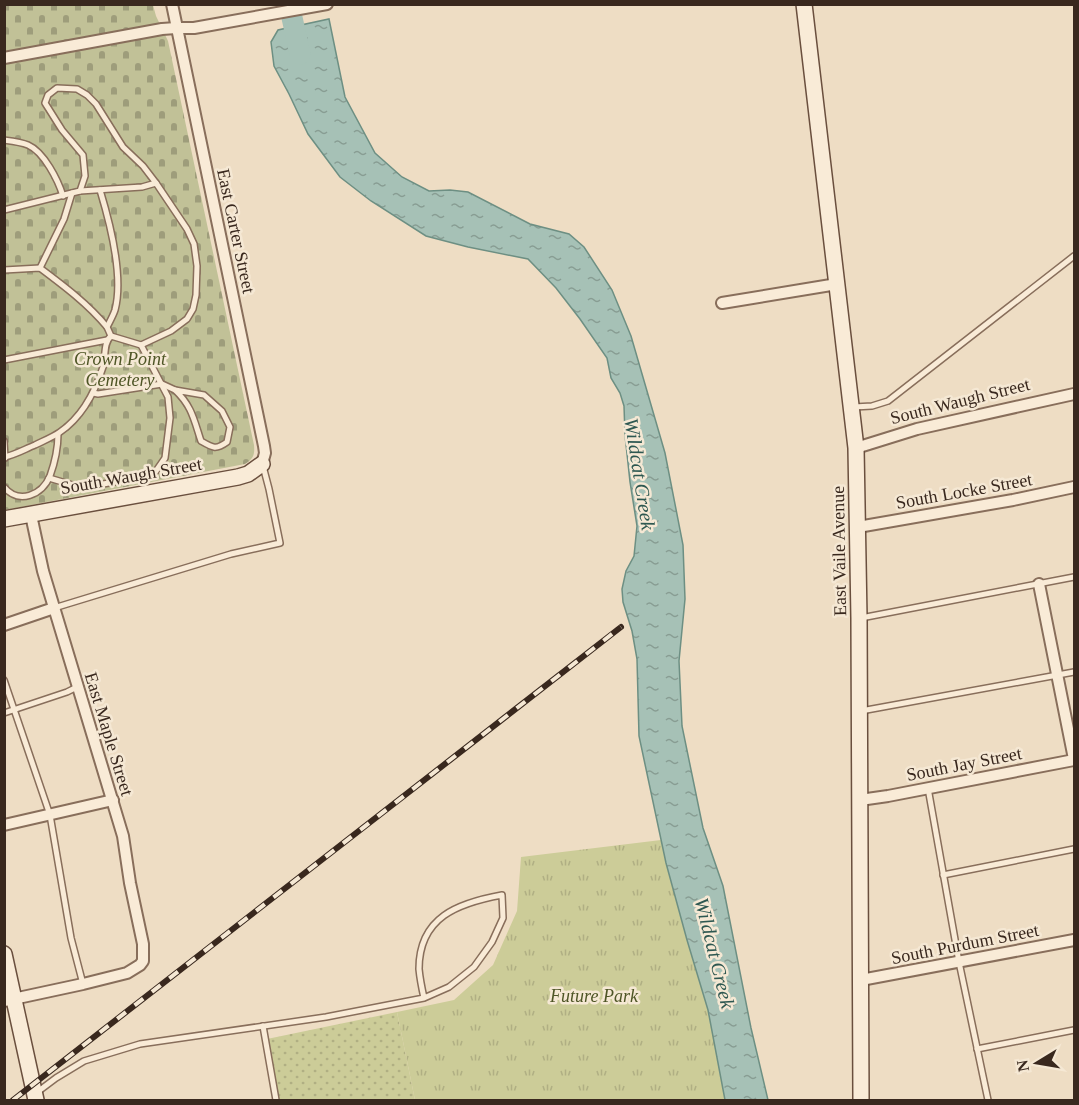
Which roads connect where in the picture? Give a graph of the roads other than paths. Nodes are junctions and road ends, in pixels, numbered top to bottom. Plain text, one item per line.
1 (172, 4) edge
2 (327, 4) edge
3 (804, 4) edge
4 (176, 28) junction
5 (4, 58) edge
6 (4, 140) edge
7 (156, 183) junction
8 (100, 190) junction
9 (80, 191) junction
10 (72, 193) junction
11 (63, 196) junction
12 (4, 210) edge
13 (1074, 256) edge
14 (40, 268) junction
15 (4, 270) edge
16 (837, 284) junction
17 (722, 303) dead end
18 (107, 327) junction
19 (109, 338) junction
20 (141, 345) junction
21 (4, 360) edge
22 (162, 384) junction
23 (175, 390) junction
24 (93, 393) junction
25 (1074, 394) edge
26 (852, 407) junction
27 (58, 434) junction
28 (4, 441) edge
29 (856, 448) junction
30 (5, 458) edge
31 (262, 464) junction
32 (49, 478) junction
33 (4, 487) edge
34 (1074, 487) edge
35 (31, 515) junction
36 (4, 519) edge
37 (858, 527) junction
38 (1074, 577) edge
39 (1039, 584) junction
40 (54, 608) junction
41 (859, 618) junction
42 (4, 625) edge
43 (1074, 672) edge
44 (1057, 675) junction
45 (4, 680) edge
46 (77, 687) junction
47 (15, 710) junction
48 (860, 712) junction
49 (4, 713) edge
50 (1074, 759) edge
51 (928, 788) junction
52 (113, 800) junction
53 (860, 800) junction
54 (50, 815) junction
55 (4, 825) edge
56 (1074, 849) edge
57 (943, 875) junction
58 (1074, 940) edge
59 (4, 954) edge
60 (959, 962) junction
61 (861, 980) junction
62 (83, 984) junction
63 (424, 998) junction
64 (10, 1000) edge
65 (263, 1026) junction
66 (1074, 1030) edge
67 (977, 1049) junction
68 (35, 1097) edge
69 (276, 1101) edge
70 (861, 1101) edge
71 (988, 1101) edge

1 - 4 street, East Carter Street
2 - 4 street
3 - 16 street, East Vaile Avenue
4 - 5 street
4 - 31 street, East Carter Street
6 - 11 lane
7 - 8 lane
7 - 9 lane
7 - 20 lane
8 - 9 lane
8 - 18 lane
9 - 10 lane
10 - 11 lane
10 - 14 lane
11 - 12 lane
13 - 26 lane
14 - 15 lane
14 - 18 lane
16 - 17 street
16 - 26 street, East Vaile Avenue
18 - 19 lane
19 - 20 lane
19 - 21 lane
19 - 24 lane
20 - 22 lane
22 - 23 lane
22 - 24 lane
22 - 32 lane
23 - 23 lane
24 - 27 lane
25 - 29 street, South Waugh Street
26 - 29 street, East Vaile Avenue
27 - 30 lane
27 - 32 lane
28 - 30 lane
29 - 37 street, East Vaile Avenue
31 - 35 street, South Waugh Street
31 - 40 lane
32 - 33 lane
34 - 37 street, South Locke Street
35 - 36 street, South Waugh Street
35 - 40 street, East Maple Street
37 - 41 street, East Vaile Avenue
38 - 39 lane
39 - 41 lane
39 - 44 street
40 - 42 street
40 - 46 street, East Maple Street
41 - 48 street, East Vaile Avenue
43 - 44 lane
44 - 48 lane
44 - 50 street
45 - 47 lane
46 - 47 lane
46 - 52 street, East Maple Street
47 - 49 lane
47 - 54 lane
48 - 53 street, East Vaile Avenue
50 - 51 street, South Jay Street
51 - 53 street, South Jay Street
51 - 57 lane
52 - 54 street
52 - 62 street, East Maple Street
53 - 61 street, East Vaile Avenue
54 - 55 street
54 - 62 lane
56 - 57 lane
57 - 60 lane
58 - 60 street, South Purdum Street
59 - 64 street
60 - 61 street, South Purdum Street
60 - 67 lane
61 - 70 street, East Vaile Avenue
62 - 64 street
63 - 63 lane
63 - 65 lane
64 - 68 street
65 - 68 lane
65 - 69 lane
66 - 67 lane
67 - 71 lane

